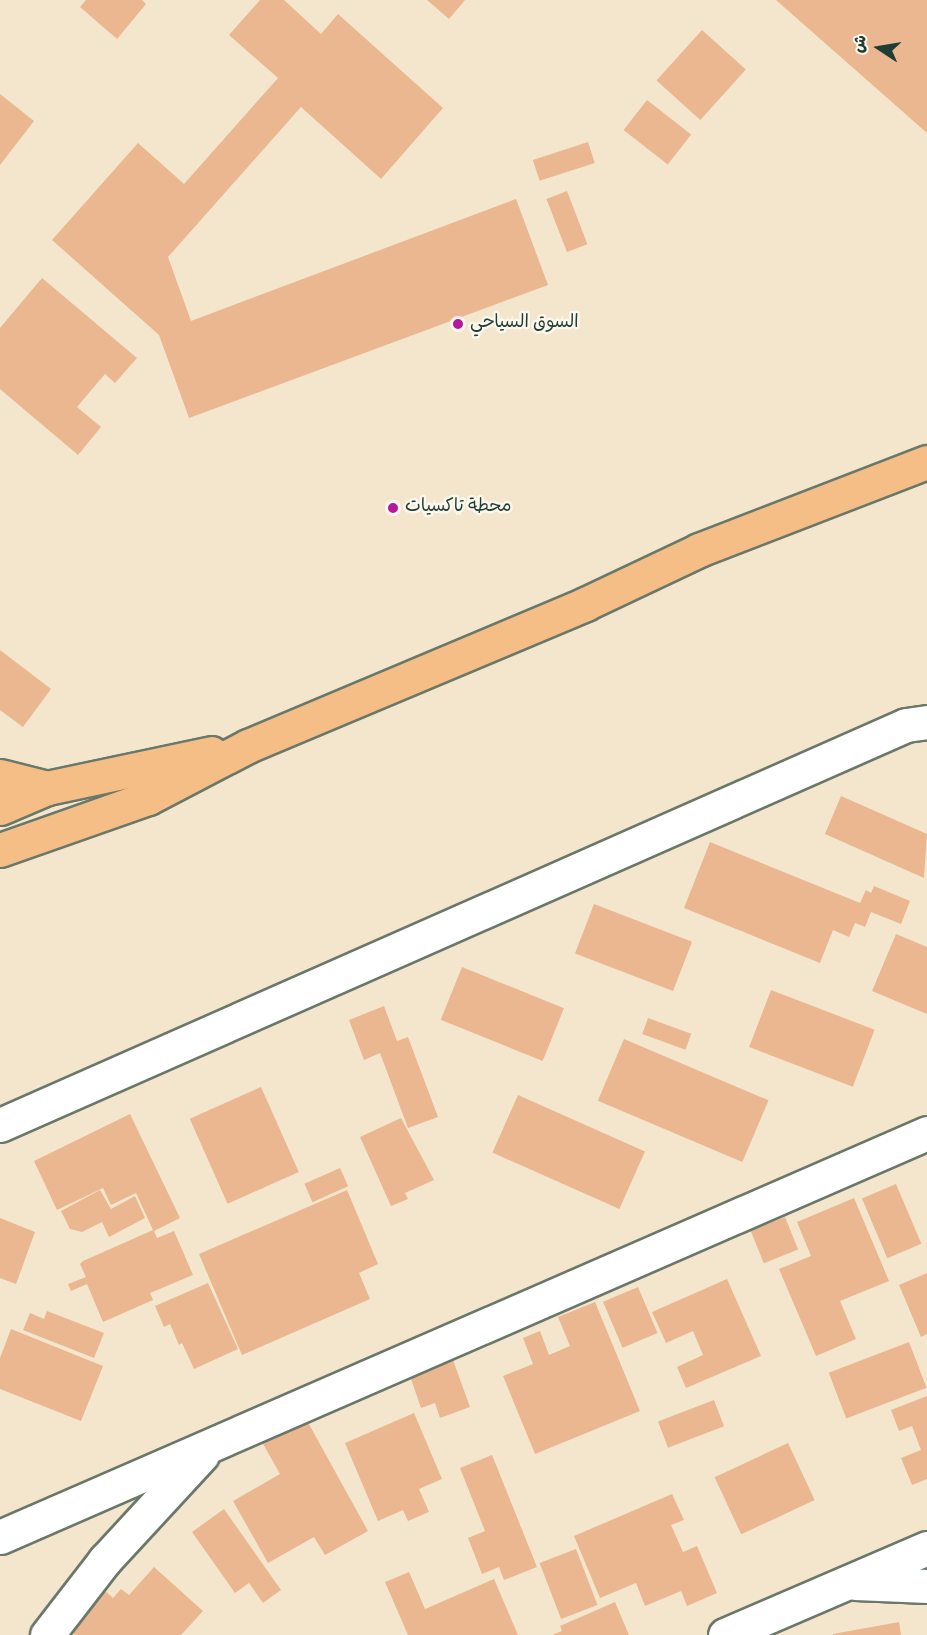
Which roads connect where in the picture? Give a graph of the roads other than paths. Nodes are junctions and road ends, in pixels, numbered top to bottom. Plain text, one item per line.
1 (927, 462) edge
2 (927, 722) edge
3 (248, 746) junction
4 (0, 776) edge
5 (47, 788) junction
6 (0, 808) edge
7 (0, 850) edge
8 (0, 1125) edge
9 (927, 1133) edge
10 (213, 1443) junction
11 (0, 1537) edge
12 (927, 1548) edge
13 (844, 1583) junction
14 (927, 1586) edge
15 (47, 1635) edge
16 (725, 1635) edge

1 - 3 main road
2 - 8 street
3 - 5 main road
3 - 7 main road
4 - 5 main road
5 - 6 main road
9 - 10 street
10 - 11 street
10 - 15 street
12 - 13 street
13 - 14 street
13 - 16 street

